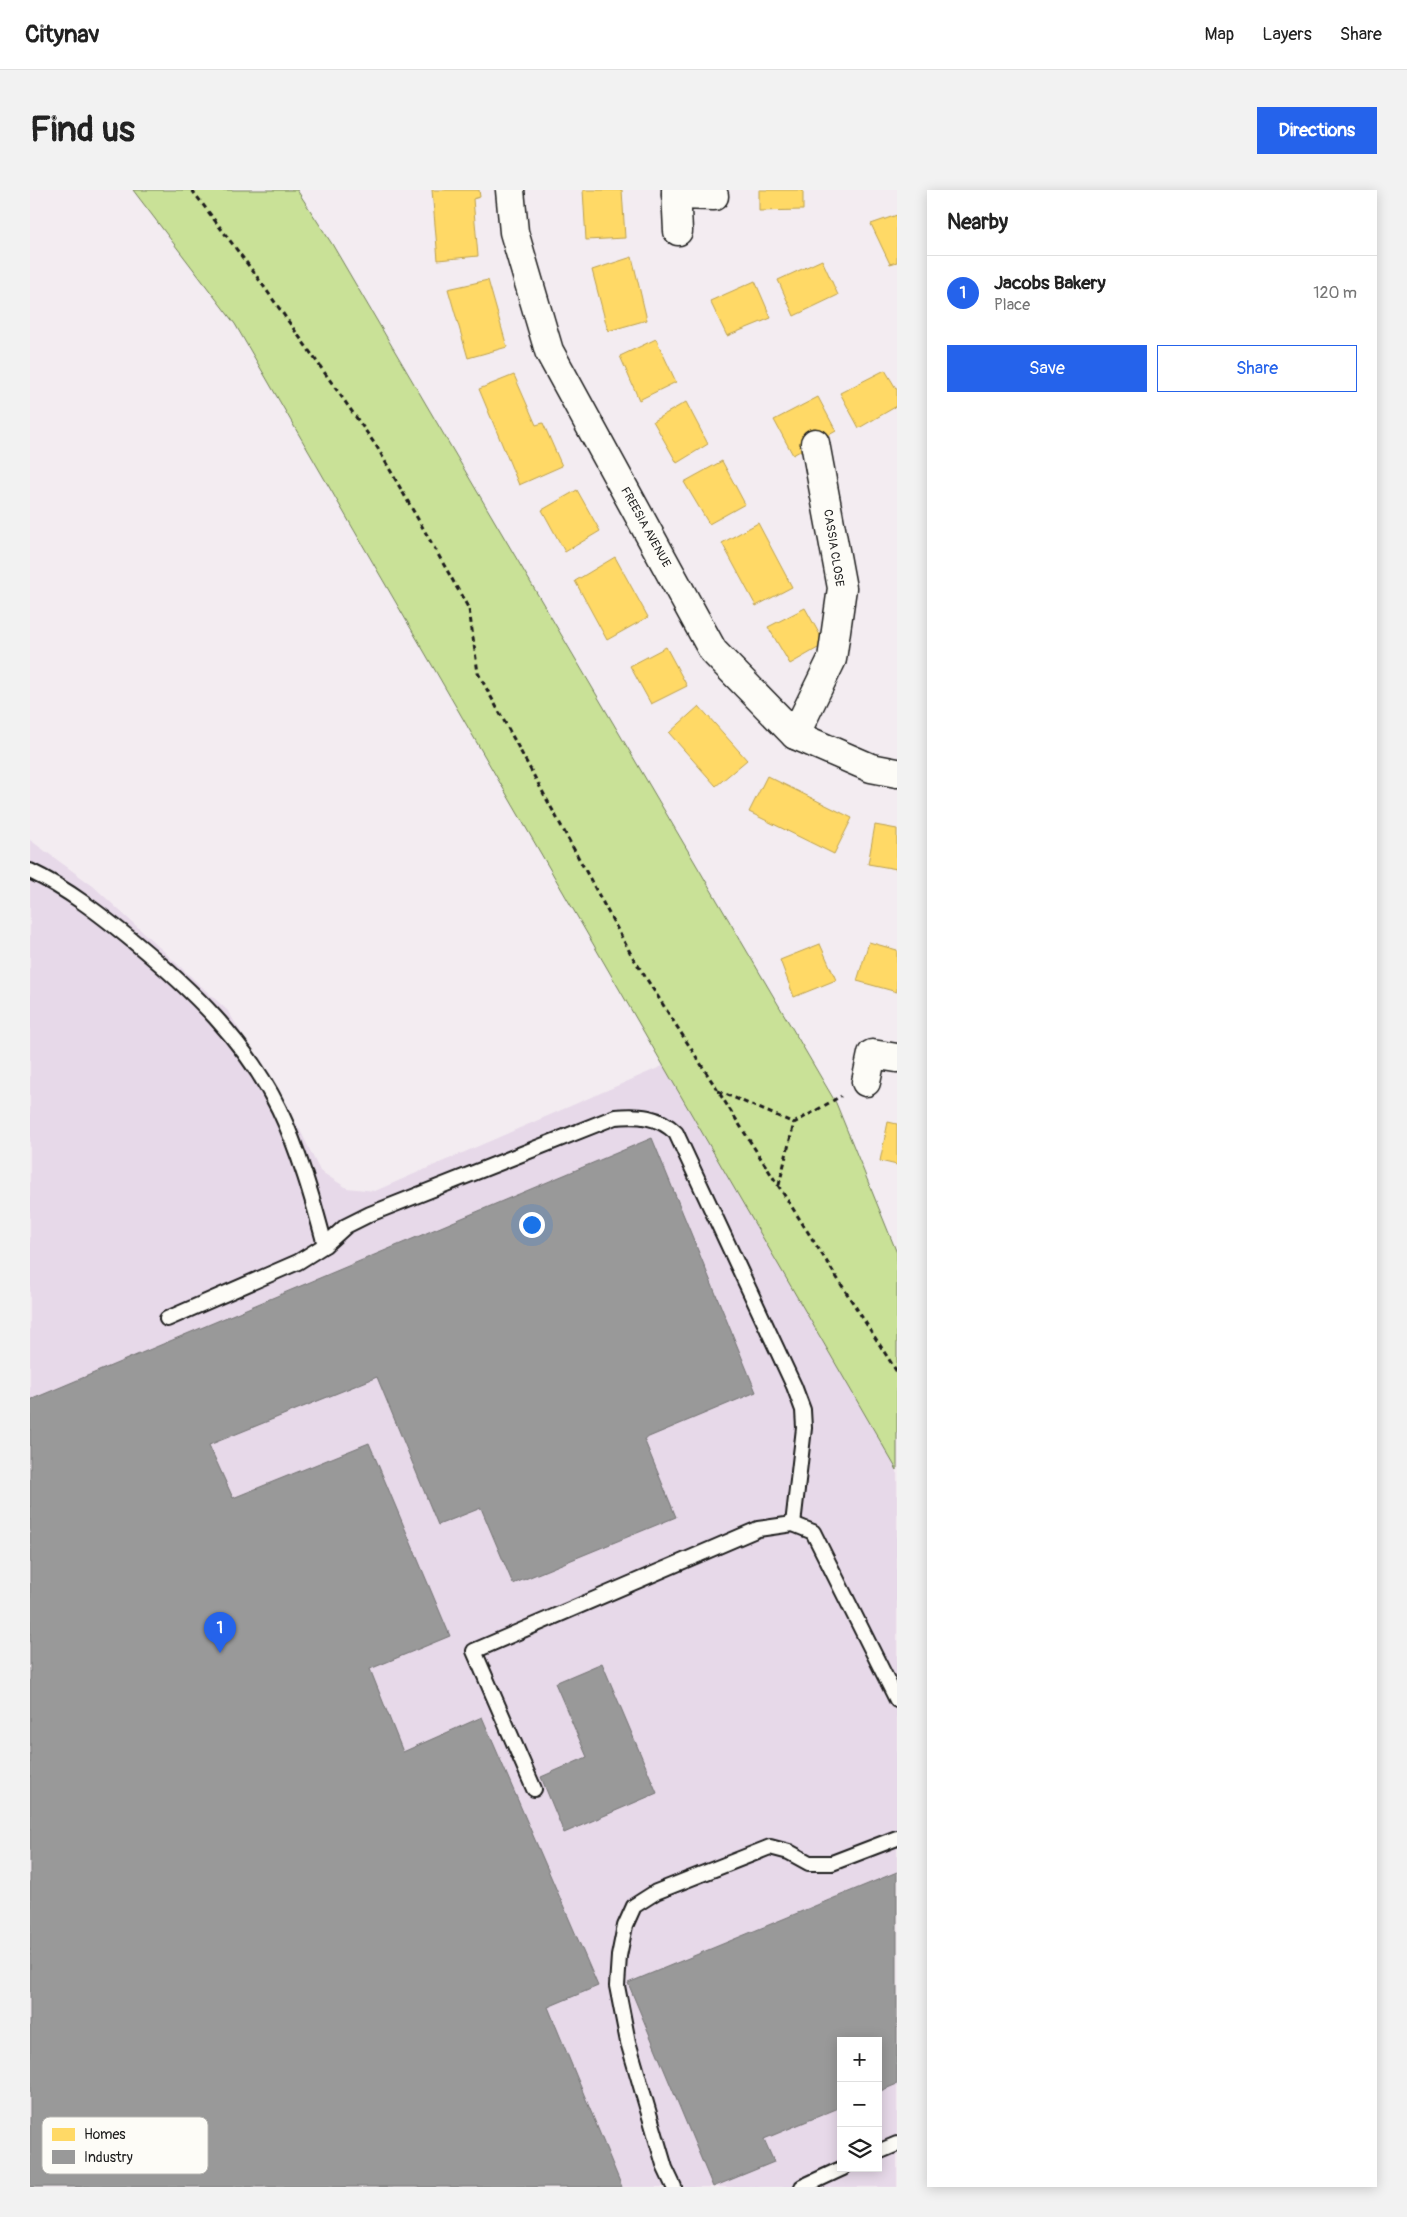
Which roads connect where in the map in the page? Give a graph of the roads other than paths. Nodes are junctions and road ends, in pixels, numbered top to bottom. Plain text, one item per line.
1 (510, 190) edge
2 (676, 193) edge
3 (714, 196) dead end
4 (678, 231) dead end
5 (815, 443) dead end
6 (795, 735) junction
7 (897, 773) edge
8 (30, 871) edge
9 (897, 1058) edge
10 (866, 1082) road end
11 (326, 1245) junction
12 (168, 1319) dead end
13 (793, 1524) junction
14 (897, 1700) edge
15 (534, 1789) dead end
16 (897, 1838) edge
17 (897, 2144) edge
18 (882, 2150) edge
19 (837, 2171) edge
20 (674, 2187) edge
21 (802, 2187) edge

1 - 6 street, FREESIA AVENUE
2 - 3 street
2 - 4 street
5 - 6 street, CASSIA CLOSE
6 - 7 street, FREESIA AVENUE
8 - 11 lane
9 - 10 street
11 - 12 lane
11 - 13 lane
13 - 14 lane
13 - 15 lane
16 - 20 lane
17 - 18 lane
19 - 21 lane

